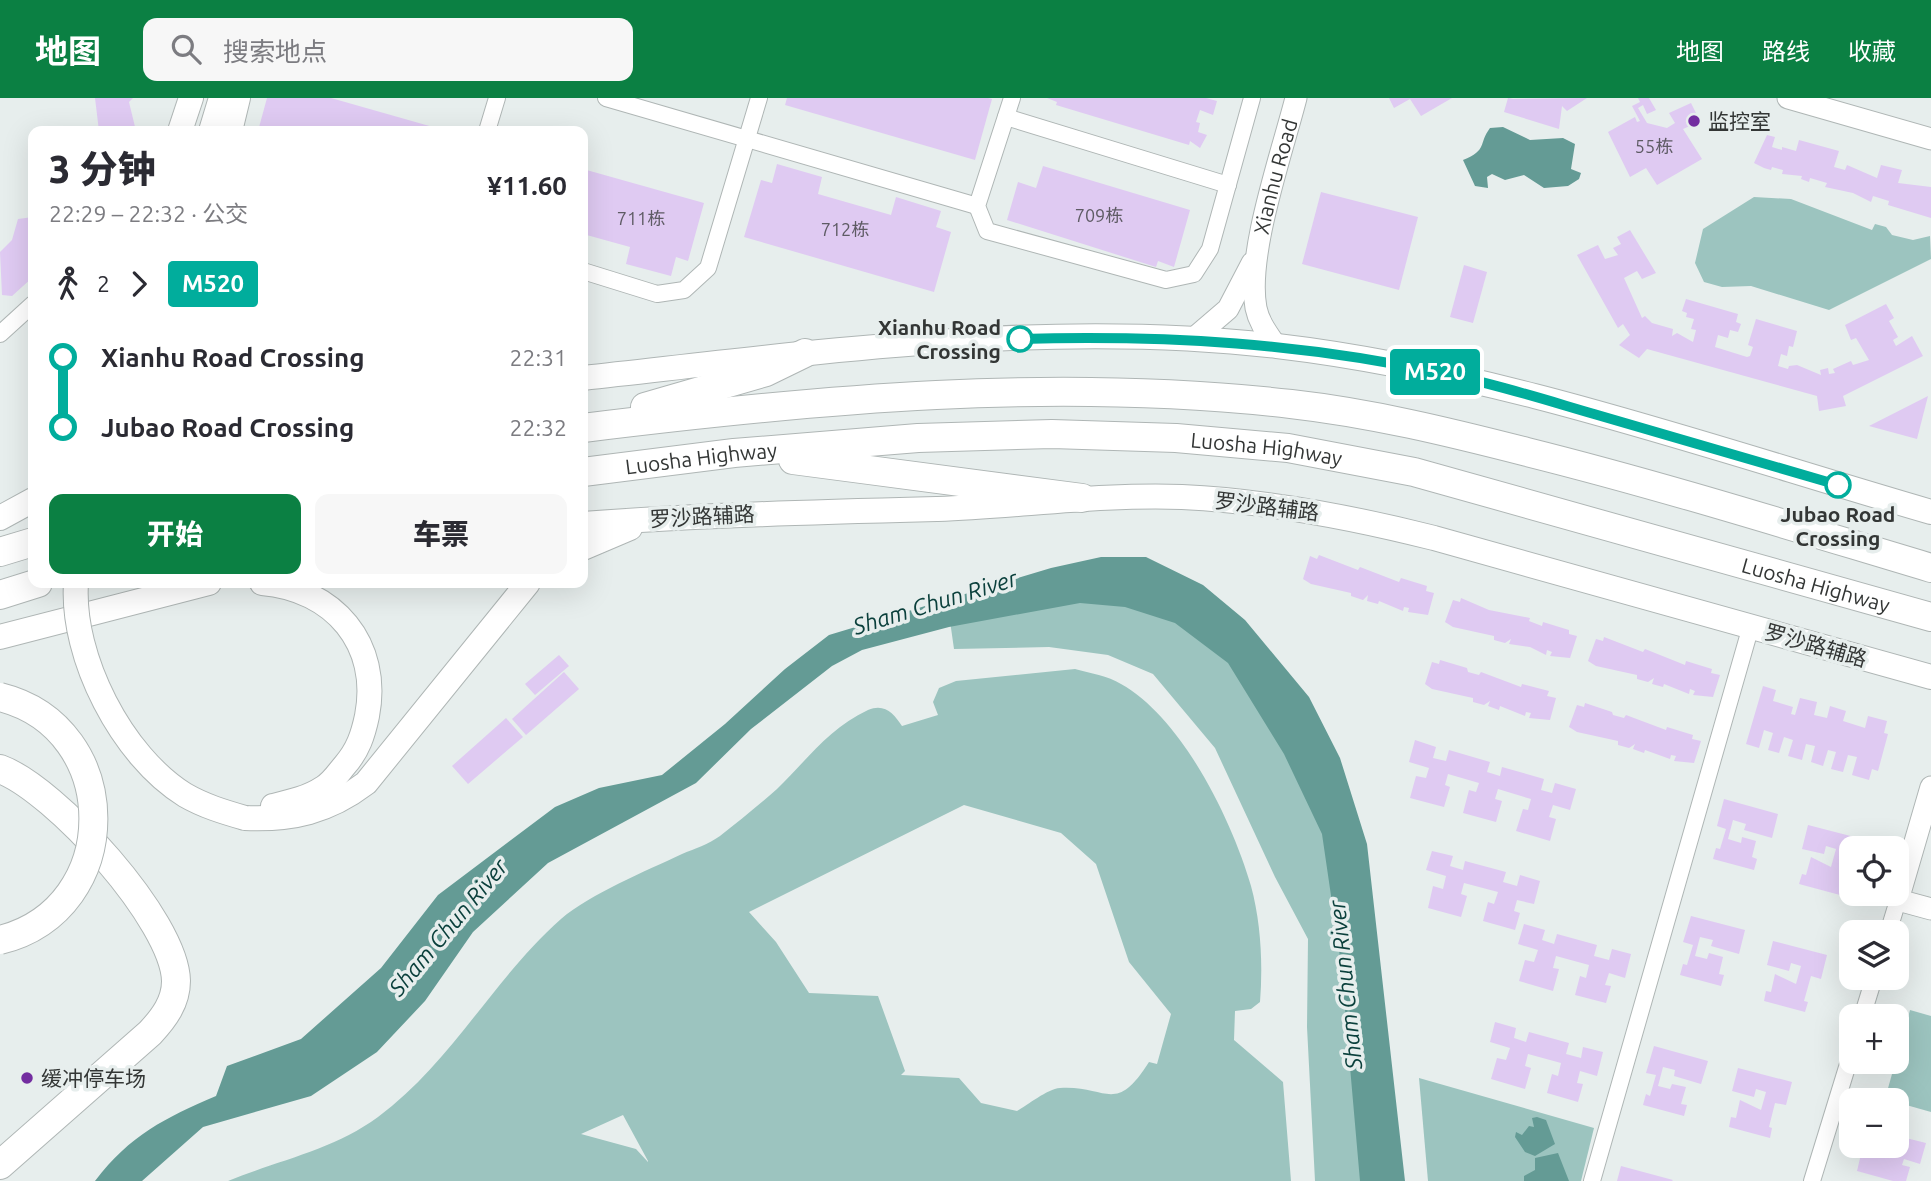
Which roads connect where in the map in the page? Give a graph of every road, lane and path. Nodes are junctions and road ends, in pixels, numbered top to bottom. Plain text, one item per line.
1 (191, 98) edge
2 (497, 98) edge
3 (606, 98) edge
4 (759, 98) edge
5 (1012, 98) edge
6 (1252, 98) edge
7 (1296, 98) edge
8 (1787, 98) edge
9 (1834, 98) edge
10 (218, 99) edge
11 (1006, 117) junction
12 (182, 126) edge
13 (199, 126) edge
14 (212, 126) edge
15 (228, 126) edge
16 (489, 126) edge
17 (1931, 126) edge
18 (747, 139) junction
19 (1931, 139) edge
20 (1228, 185) junction
21 (977, 206) junction
22 (1256, 255) junction
23 (588, 272) edge
24 (28, 309) edge
25 (0, 334) edge
26 (1193, 339) junction
27 (1276, 346) junction
28 (805, 353) junction
29 (588, 378) edge
30 (588, 425) edge
31 (588, 425) edge
32 (734, 453) junction
33 (588, 471) edge
34 (1082, 498) junction
35 (28, 503) edge
36 (1931, 512) edge
37 (0, 518) edge
38 (653, 519) junction
39 (588, 524) edge
40 (28, 544) edge
41 (588, 546) edge
42 (0, 552) edge
43 (1931, 568) edge
44 (28, 586) edge
45 (77, 588) edge
46 (90, 588) edge
47 (190, 588) edge
48 (289, 588) edge
49 (524, 588) edge
50 (0, 595) edge
51 (1931, 617) edge
52 (1751, 626) junction
53 (0, 637) edge
54 (1931, 677) edge
55 (0, 697) edge
56 (0, 769) edge
57 (1931, 787) edge
58 (246, 811) junction
59 (1909, 862) edge
60 (1909, 903) edge
61 (1931, 909) edge
62 (0, 940) edge
63 (1845, 1074) edge
64 (0, 1165) edge
65 (1592, 1181) edge
66 (1812, 1181) edge

1 - 12 main road
2 - 16 street
3 - 18 street
4 - 18 street
5 - 11 street
6 - 20 street
7 - 22 street, Xianhu Road
8 - 19 street
9 - 17 street
10 - 13 main road
10 - 14 main road
10 - 15 main road
11 - 20 street
11 - 21 street
18 - 21 street
18 - 23 street
20 - 21 street
22 - 26 street
22 - 27 street
24 - 25 street
26 - 27 main road
26 - 28 main road
27 - 36 main road
28 - 29 main road
28 - 30 highway
31 - 43 highway, Luosha Highway
32 - 33 highway, Luosha Highway
32 - 34 highway
32 - 51 highway, Luosha Highway
34 - 38 main road, 罗沙路辅路
34 - 52 main road, 罗沙路辅路
35 - 37 main road
38 - 39 main road, 罗沙路辅路
38 - 41 main road
40 - 42 highway
44 - 50 highway
45 - 58 main road, bridge
46 - 58 main road
47 - 53 main road
48 - 58 main road
49 - 58 main road
52 - 54 main road, 罗沙路辅路
52 - 65 street
55 - 62 highway, bridge
56 - 64 highway
57 - 59 street
60 - 61 street
63 - 66 street

